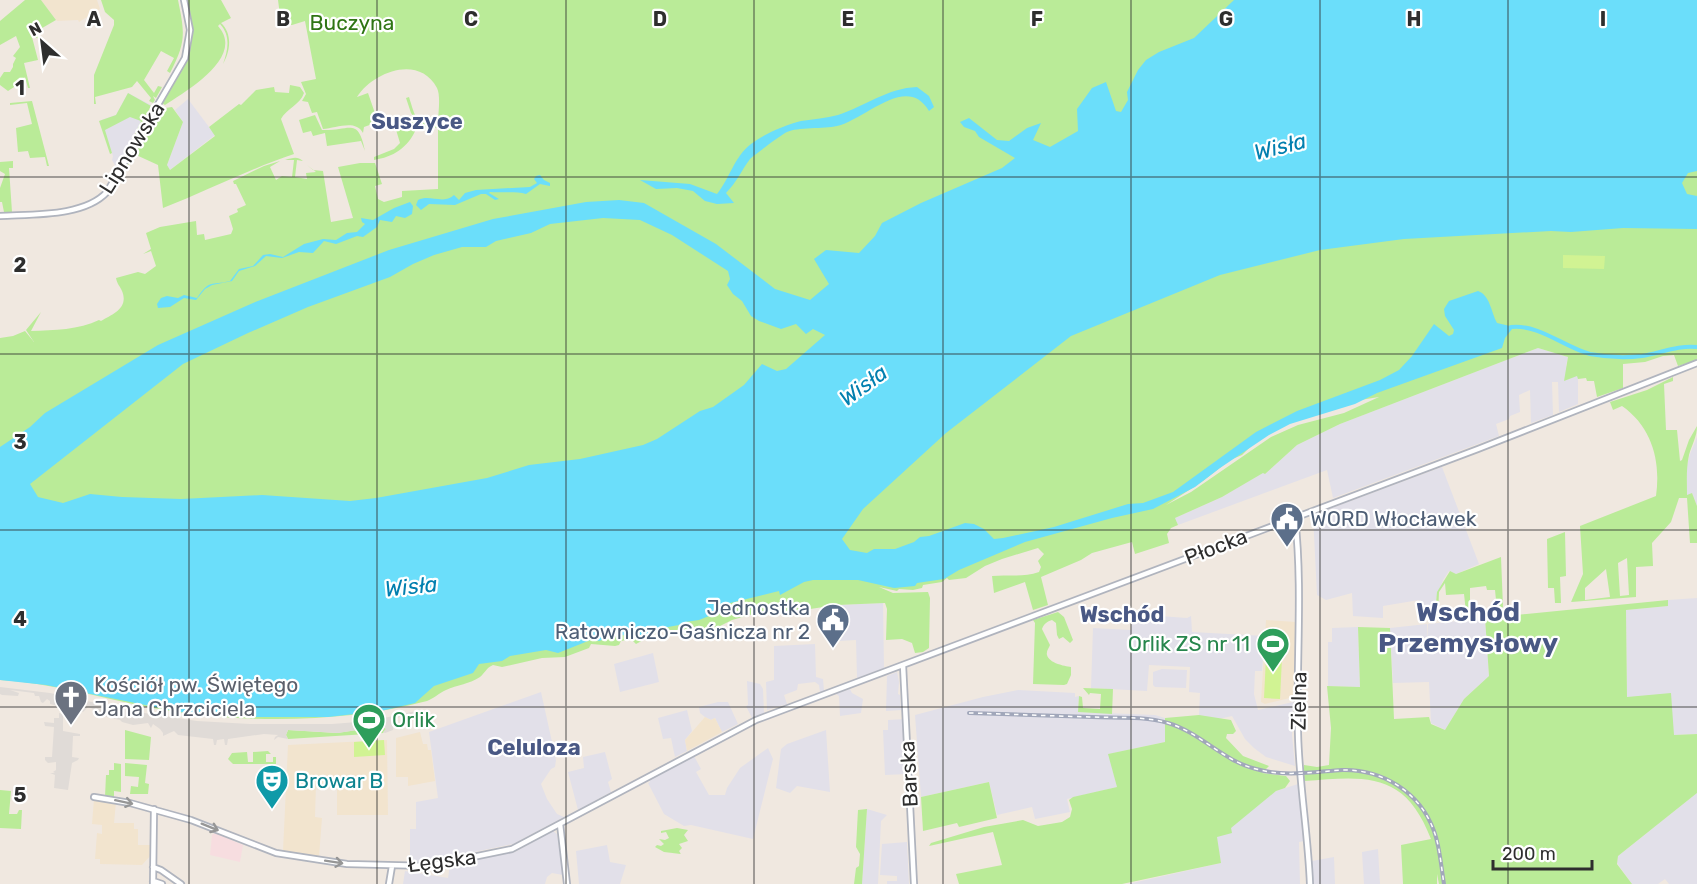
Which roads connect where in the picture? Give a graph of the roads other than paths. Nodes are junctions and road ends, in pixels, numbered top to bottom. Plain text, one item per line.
1 (184, 0) edge
2 (0, 216) edge
3 (1697, 363) edge
4 (1295, 517) junction
5 (903, 665) junction
6 (734, 730) joint
7 (94, 797) dead end
8 (154, 809) junction
9 (560, 824) junction
10 (392, 866) junction
11 (153, 867) junction
12 (153, 883) edge
13 (162, 884) edge
14 (181, 884) edge
15 (389, 884) edge
16 (567, 884) edge
17 (914, 884) edge
18 (1310, 884) edge

1 - 2 street, Lipnowska
3 - 4 street, Płocka
4 - 5 street, Płocka
4 - 18 street, Zielna
5 - 6 street, Płocka
5 - 17 street, Barska
6 - 9 street, Łęgska
7 -> 8 street, Łęgska
8 -> 10 street, Łęgska
8 - 11 street
9 - 10 street, Łęgska
9 - 16 street
10 - 15 street
11 - 12 street
11 - 14 street
12 - 13 street

